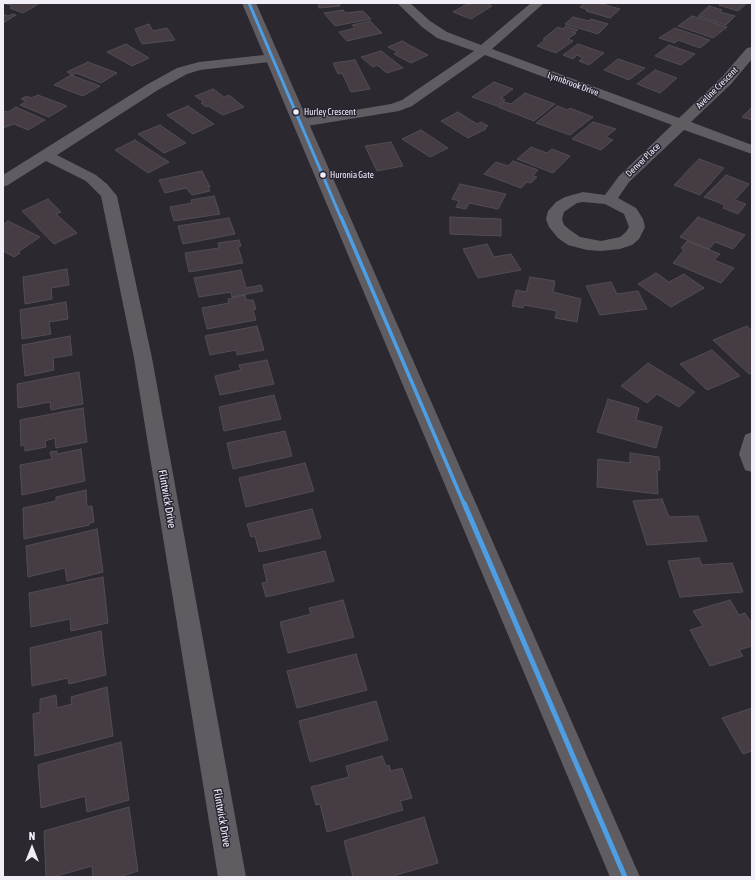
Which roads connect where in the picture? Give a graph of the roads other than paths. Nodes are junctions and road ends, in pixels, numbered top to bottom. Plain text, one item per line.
1 (249, 3) edge
2 (404, 3) edge
3 (538, 3) edge
4 (482, 50) junction
5 (752, 51) edge
6 (273, 58) junction
7 (681, 123) junction
8 (300, 124) junction
9 (752, 150) edge
10 (46, 155) junction
11 (3, 182) edge
12 (609, 200) junction
13 (752, 440) edge
14 (752, 464) edge
15 (232, 877) edge
16 (625, 877) edge

1 - 6 main road
2 - 4 street, Lynnbrook Drive
3 - 4 street
4 - 7 street, Lynnbrook Drive
4 - 8 street
5 - 7 street, Aveline Crescent
6 - 8 main road
6 - 10 street
7 - 9 street, Lynnbrook Drive
7 - 12 street, Denver Place
8 - 16 main road
10 - 11 street
10 - 15 street, Flintwick Drive
12 - 12 street
13 - 14 street

